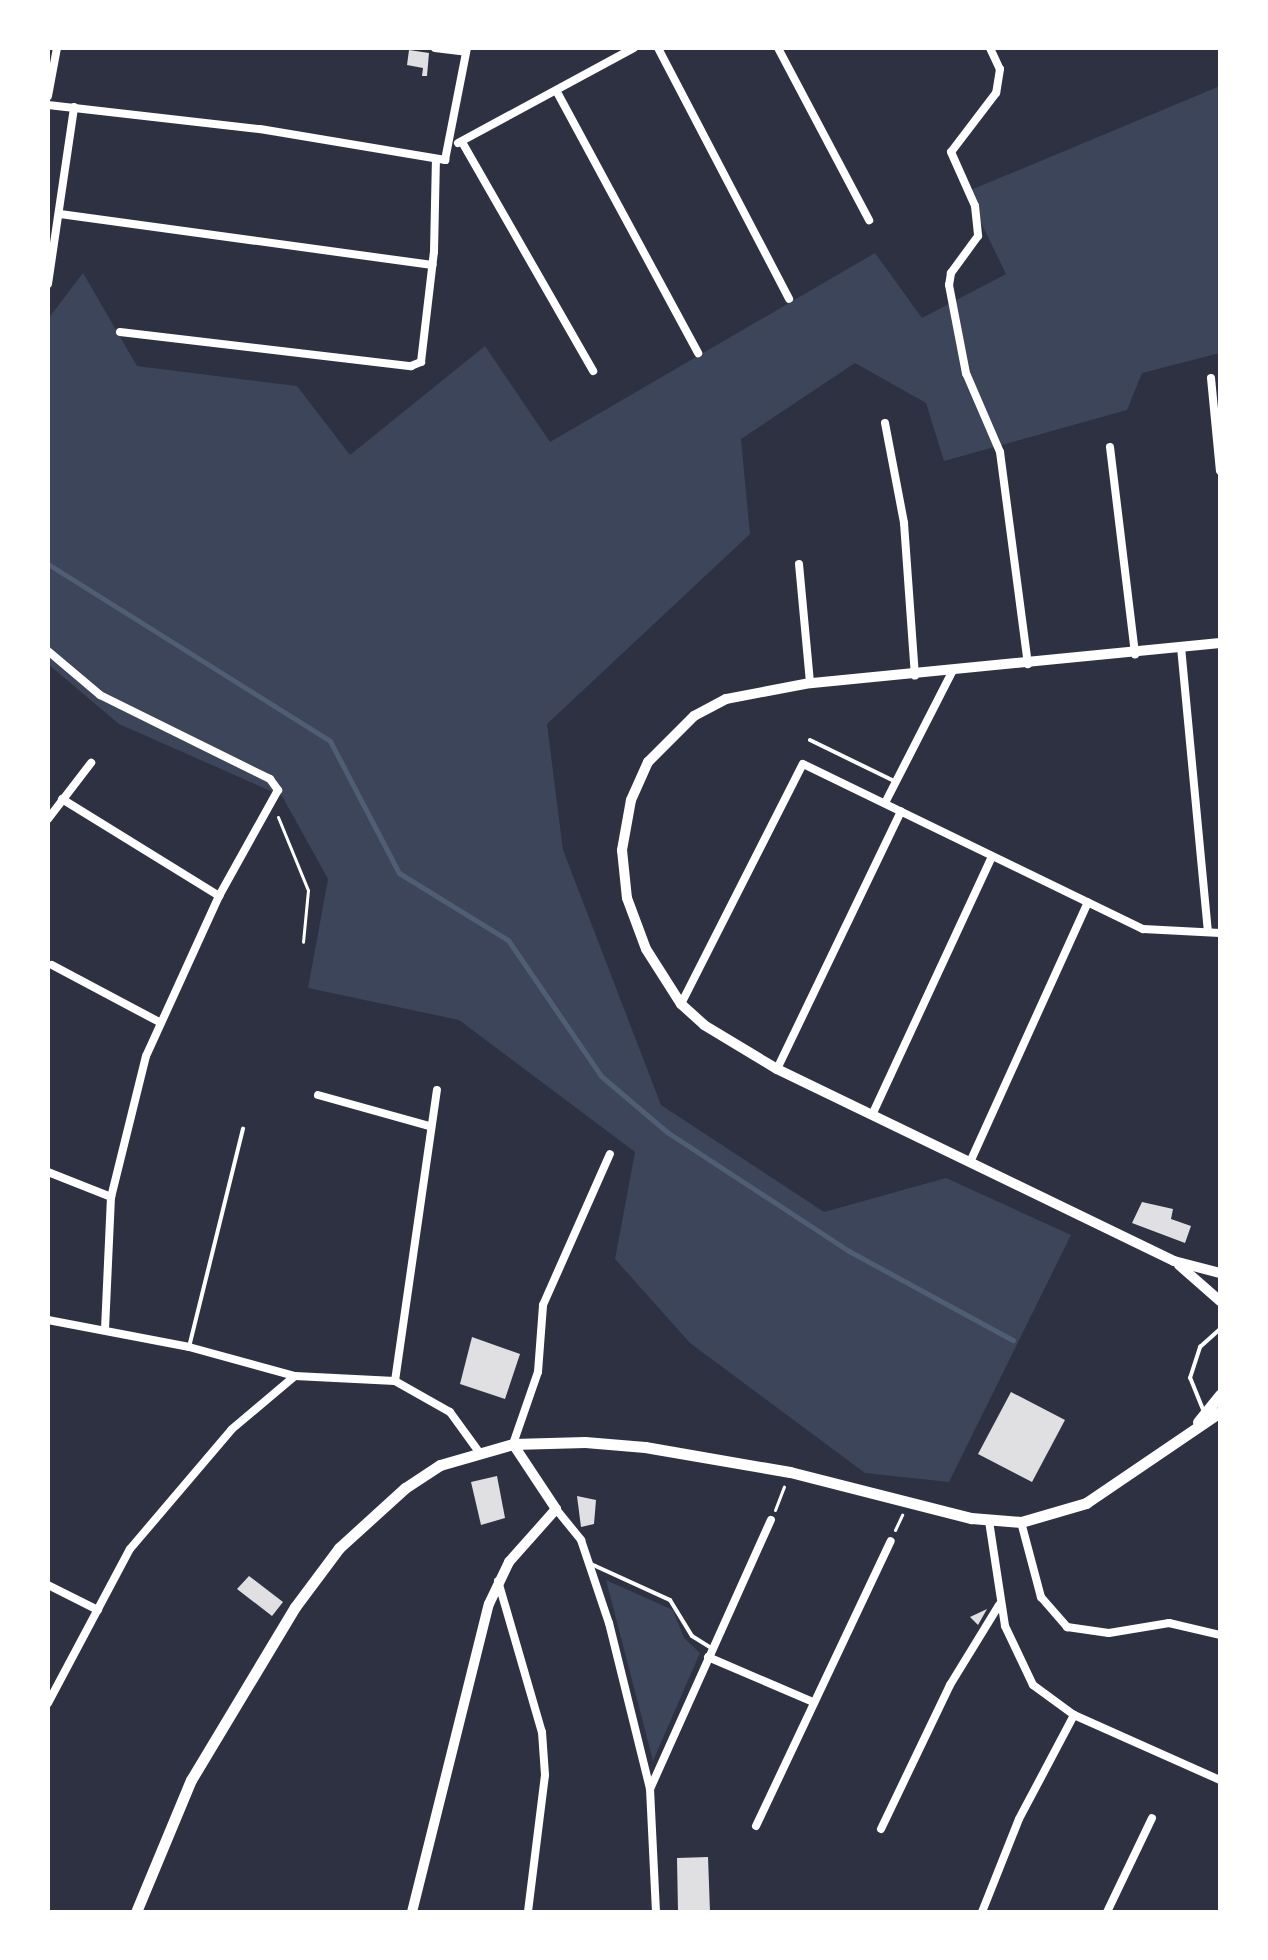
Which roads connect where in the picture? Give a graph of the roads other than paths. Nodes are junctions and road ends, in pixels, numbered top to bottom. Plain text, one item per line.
1 (57, 48) edge
2 (435, 48) edge
3 (634, 48) edge
4 (658, 48) edge
5 (778, 48) edge
6 (990, 48) edge
7 (466, 50) edge
8 (557, 92) junction
9 (48, 96) edge
10 (48, 105) edge
11 (74, 107) junction
12 (462, 142) junction
13 (450, 151) junction
14 (436, 160) junction
15 (60, 214) junction
16 (869, 220) dead end
17 (433, 265) junction
18 (48, 284) edge
19 (789, 299) dead end
20 (120, 332) dead end
21 (698, 353) dead end
22 (593, 371) dead end
23 (1211, 378) dead end
24 (885, 423) dead end
25 (1110, 447) dead end
26 (1220, 471) edge
27 (799, 564) dead end
28 (1220, 643) edge
29 (1181, 647) junction
30 (48, 651) edge
31 (1135, 654) junction
32 (1028, 664) junction
33 (952, 672) junction
34 (915, 676) junction
35 (810, 683) junction
36 (810, 740) dead end
37 (91, 763) dead end
38 (896, 782) junction
39 (62, 799) junction
40 (885, 803) junction
41 (901, 811) junction
42 (48, 819) edge
43 (992, 857) junction
44 (219, 896) junction
45 (1088, 902) junction
46 (1208, 932) junction
47 (1220, 933) edge
48 (52, 965) dead end
49 (681, 1004) junction
50 (159, 1022) junction
51 (777, 1069) junction
52 (437, 1090) dead end
53 (318, 1095) dead end
54 (872, 1115) junction
55 (429, 1126) junction
56 (243, 1129) dead end
57 (610, 1154) dead end
58 (971, 1160) junction
59 (48, 1172) edge
60 (111, 1197) junction
61 (1174, 1261) junction
62 (1220, 1273) edge
63 (1220, 1301) edge
64 (48, 1320) edge
65 (105, 1328) junction
66 (1220, 1329) edge
67 (189, 1347) junction
68 (295, 1376) junction
69 (395, 1381) junction
70 (1220, 1395) edge
71 (1220, 1412) edge
72 (1205, 1414) junction
73 (1184, 1437) junction
74 (513, 1444) junction
75 (479, 1452) junction
76 (556, 1509) junction
77 (771, 1520) road end
78 (989, 1521) junction
79 (1021, 1522) junction
80 (891, 1541) road end
81 (591, 1564) junction
82 (498, 1581) junction
83 (48, 1585) edge
84 (1000, 1604) junction
85 (98, 1610) junction
86 (1220, 1635) edge
87 (710, 1652) junction
88 (813, 1702) junction
89 (48, 1703) edge
90 (1074, 1715) junction
91 (1220, 1780) edge
92 (650, 1789) junction
93 (1152, 1818) dead end
94 (756, 1826) dead end
95 (881, 1829) dead end
96 (136, 1912) edge
97 (412, 1912) edge
98 (528, 1912) edge
99 (656, 1912) edge
100 (982, 1912) edge
101 (1107, 1912) edge

1 - 9 street
2 - 7 street
3 - 8 street
4 - 19 street
5 - 16 street
6 - 32 street
7 - 13 street
8 - 12 street
8 - 21 street
10 - 11 street
11 - 14 street
11 - 15 street
12 - 13 street
12 - 22 street
13 - 14 street
14 - 17 street
15 - 17 street
15 - 18 street
17 - 20 street
23 - 26 street
24 - 34 street
25 - 31 street
27 - 35 street
28 - 29 street
29 - 31 street
29 - 46 street
30 - 44 street
31 - 32 street
32 - 33 street
33 - 34 street
33 - 38 street
34 - 35 street
35 - 49 street
36 - 38 lane
37 - 39 street
38 - 40 street
39 - 42 street
39 - 44 street
40 - 41 street
40 - 49 street
41 - 43 street
41 - 51 street
43 - 45 street
43 - 54 street
44 - 50 street
45 - 46 street
45 - 58 street
46 - 47 street
48 - 50 street
49 - 51 street
50 - 60 street
51 - 54 street
52 - 55 street
53 - 55 street
54 - 58 street
55 - 69 street
56 - 67 lane
57 - 74 street
58 - 61 street
59 - 60 street
60 - 65 street
61 - 62 street
61 - 63 street
64 - 65 street
65 - 67 street
66 - 72 lane
67 - 68 street
68 - 69 street
68 - 85 street
69 - 75 street
70 - 72 main road
71 - 73 main road
72 - 73 main road
73 - 79 main road
74 - 75 main road
74 - 76 street
74 - 78 main road
75 - 96 main road
76 - 81 street
76 - 82 street
77 - 87 street
78 - 79 main road
78 - 84 street
79 - 86 street
80 - 88 street
81 - 87 lane
81 - 92 street
82 - 97 street
82 - 98 street
83 - 85 street
84 - 90 street
84 - 95 street
85 - 89 street
87 - 88 street
87 - 92 street
88 - 94 street
90 - 91 street
90 - 100 street
92 - 99 street
93 - 101 street

